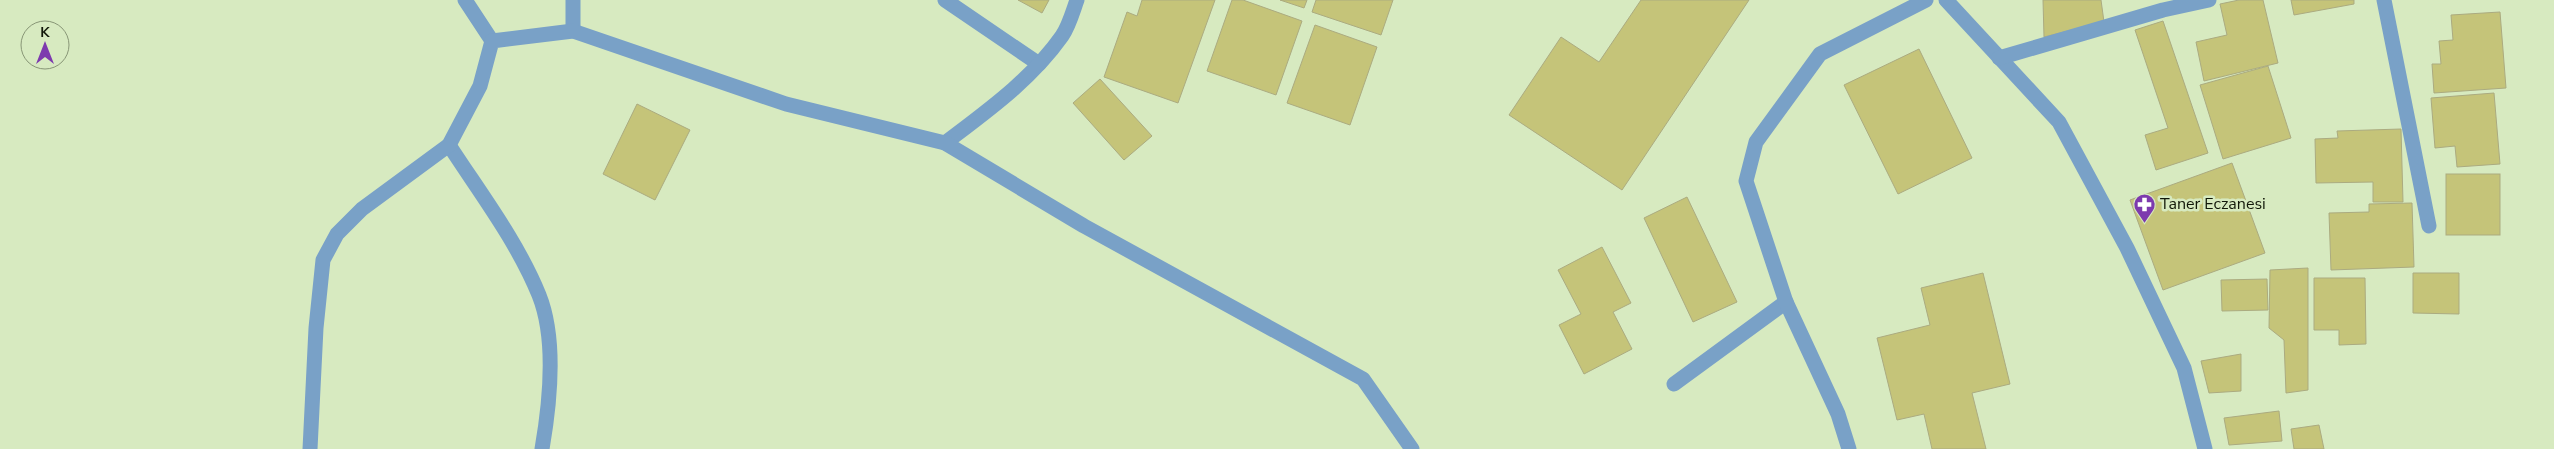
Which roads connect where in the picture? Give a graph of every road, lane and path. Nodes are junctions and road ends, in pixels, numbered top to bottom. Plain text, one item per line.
1 (466, 0) edge
2 (573, 0) edge
3 (945, 0) edge
4 (1077, 0) edge
5 (1926, 0) edge
6 (1946, 0) edge
7 (2209, 0) edge
8 (2384, 0) edge
9 (573, 31) junction
10 (492, 41) junction
11 (2000, 58) junction
12 (1039, 64) junction
13 (945, 143) junction
14 (449, 145) junction
15 (2429, 226) dead end
16 (1786, 302) junction
17 (1674, 384) dead end
18 (310, 449) edge
19 (542, 449) edge
20 (1412, 449) edge
21 (1849, 449) edge
22 (2205, 449) edge

1 - 10 street
2 - 9 street
3 - 12 street
4 - 12 street
5 - 16 street
6 - 11 street
7 - 11 street
8 - 15 street
9 - 10 street
9 - 13 street
10 - 14 street
11 - 22 street
12 - 13 street
13 - 20 street
14 - 18 street
14 - 19 street
16 - 17 street
16 - 21 street

